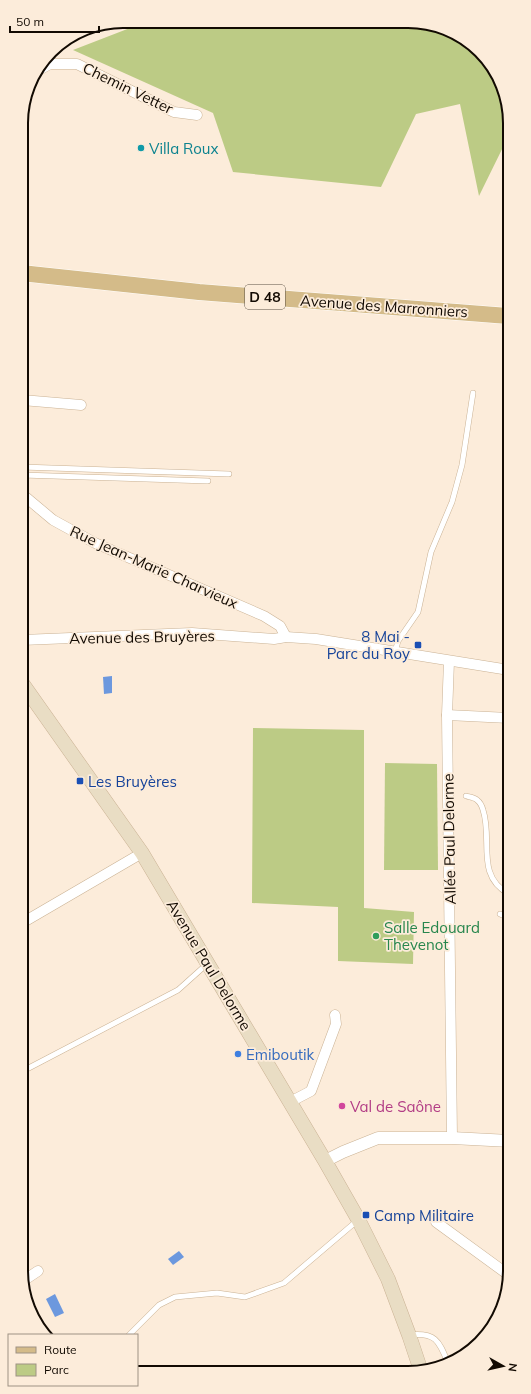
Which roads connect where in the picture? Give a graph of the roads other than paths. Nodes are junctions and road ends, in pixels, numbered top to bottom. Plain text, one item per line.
1 (48, 65) edge
2 (197, 115) dead end
3 (28, 274) edge
4 (503, 316) edge
5 (473, 393) dead end
6 (28, 401) edge
7 (81, 405) dead end
8 (28, 467) edge
9 (229, 474) dead end
10 (28, 475) edge
11 (208, 482) dead end
12 (28, 499) edge
13 (286, 637) junction
14 (28, 640) edge
15 (395, 652) junction
16 (449, 660) junction
17 (503, 669) edge
18 (28, 696) edge
19 (447, 715) junction
20 (503, 718) edge
21 (466, 796) dead end
22 (142, 853) junction
23 (503, 891) edge
24 (500, 914) dead end
25 (503, 915) edge
26 (28, 920) edge
27 (207, 963) junction
28 (335, 1015) dead end
29 (28, 1068) edge
30 (290, 1102) junction
31 (452, 1138) junction
32 (503, 1141) edge
33 (325, 1161) junction
34 (358, 1219) junction
35 (436, 1222) dead end
36 (38, 1271) dead end
37 (503, 1271) edge
38 (28, 1278) edge
39 (130, 1334) edge
40 (409, 1335) junction
41 (446, 1358) edge
42 (418, 1365) edge

1 - 2 street, Chemin Vetter
3 - 4 main road, Avenue des Marronniers / D 48
5 - 15 lane
6 - 7 street
8 - 9 lane
10 - 11 lane
12 - 13 street, Rue Jean-Marie Charvieux
13 - 14 street, Avenue des Bruyères
13 - 15 street, Avenue des Bruyères
15 - 16 street, Avenue des Bruyères
16 - 17 street, Avenue des Bruyères
16 - 19 street, Allée Paul Delorme
18 - 22 main road, Avenue Paul Delorme
19 - 20 street
19 - 31 street, Allée Paul Delorme
21 - 23 lane
22 - 26 street
22 - 27 main road, Avenue Paul Delorme
24 - 25 lane
27 - 29 lane
27 - 30 main road, Avenue Paul Delorme
28 - 30 street
30 - 33 main road, Avenue Paul Delorme
31 - 32 street
31 - 33 street
33 - 34 main road, Avenue Paul Delorme
34 - 39 lane
34 - 40 main road, Avenue Paul Delorme
35 - 37 street
36 - 38 street
40 - 41 lane
40 - 42 main road, Avenue Paul Delorme

